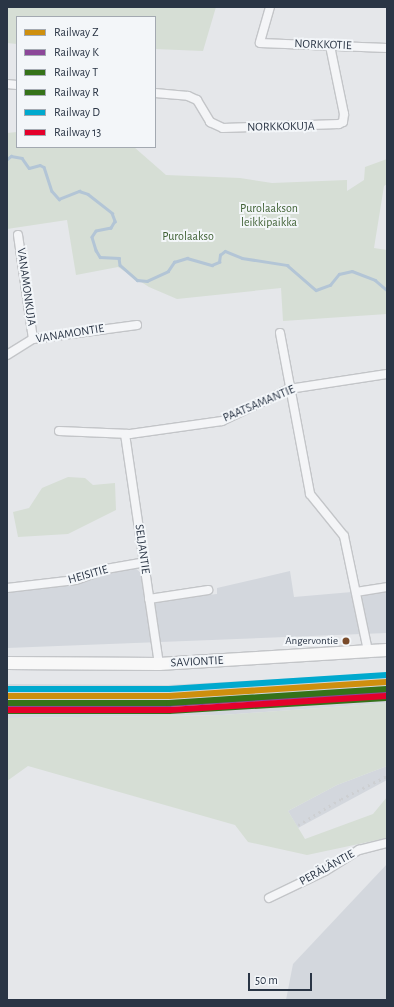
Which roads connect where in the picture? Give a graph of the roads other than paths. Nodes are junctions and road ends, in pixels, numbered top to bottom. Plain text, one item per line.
1 (270, 7) edge
2 (330, 46) junction
3 (387, 48) edge
4 (156, 93) edge
5 (18, 235) dead end
6 (137, 325) dead end
7 (280, 333) dead end
8 (33, 339) junction
9 (7, 355) edge
10 (387, 374) edge
11 (289, 389) junction
12 (59, 431) dead end
13 (125, 434) junction
14 (144, 562) junction
15 (387, 587) edge
16 (7, 588) edge
17 (208, 590) dead end
18 (356, 592) junction
19 (149, 599) junction
20 (387, 650) edge
21 (368, 651) junction
22 (7, 663) edge
23 (158, 664) junction
24 (387, 843) edge
25 (269, 898) dead end

1 - 2 street, NORKKOTIE
2 - 3 street, NORKKOTIE
2 - 4 street, NORKKOKUJA
5 - 8 street, VANAMONKUJA
6 - 8 street, VANAMONTIE
7 - 11 street
8 - 9 street, VANAMONTIE
10 - 11 street, PAATSAMANTIE
11 - 13 street, PAATSAMANTIE
11 - 18 street
12 - 13 street, PAATSAMANTIE
13 - 14 street, SELJANTIE
14 - 16 street, HEISITIE
14 - 19 street, SELJANTIE
15 - 18 street
17 - 19 street
18 - 21 street
19 - 23 street, SELJANTIE
20 - 21 main road, SAVIONTIE
21 - 23 main road, SAVIONTIE
22 - 23 main road, SAVIONTIE
24 - 25 street, PERÄLÄNTIE

